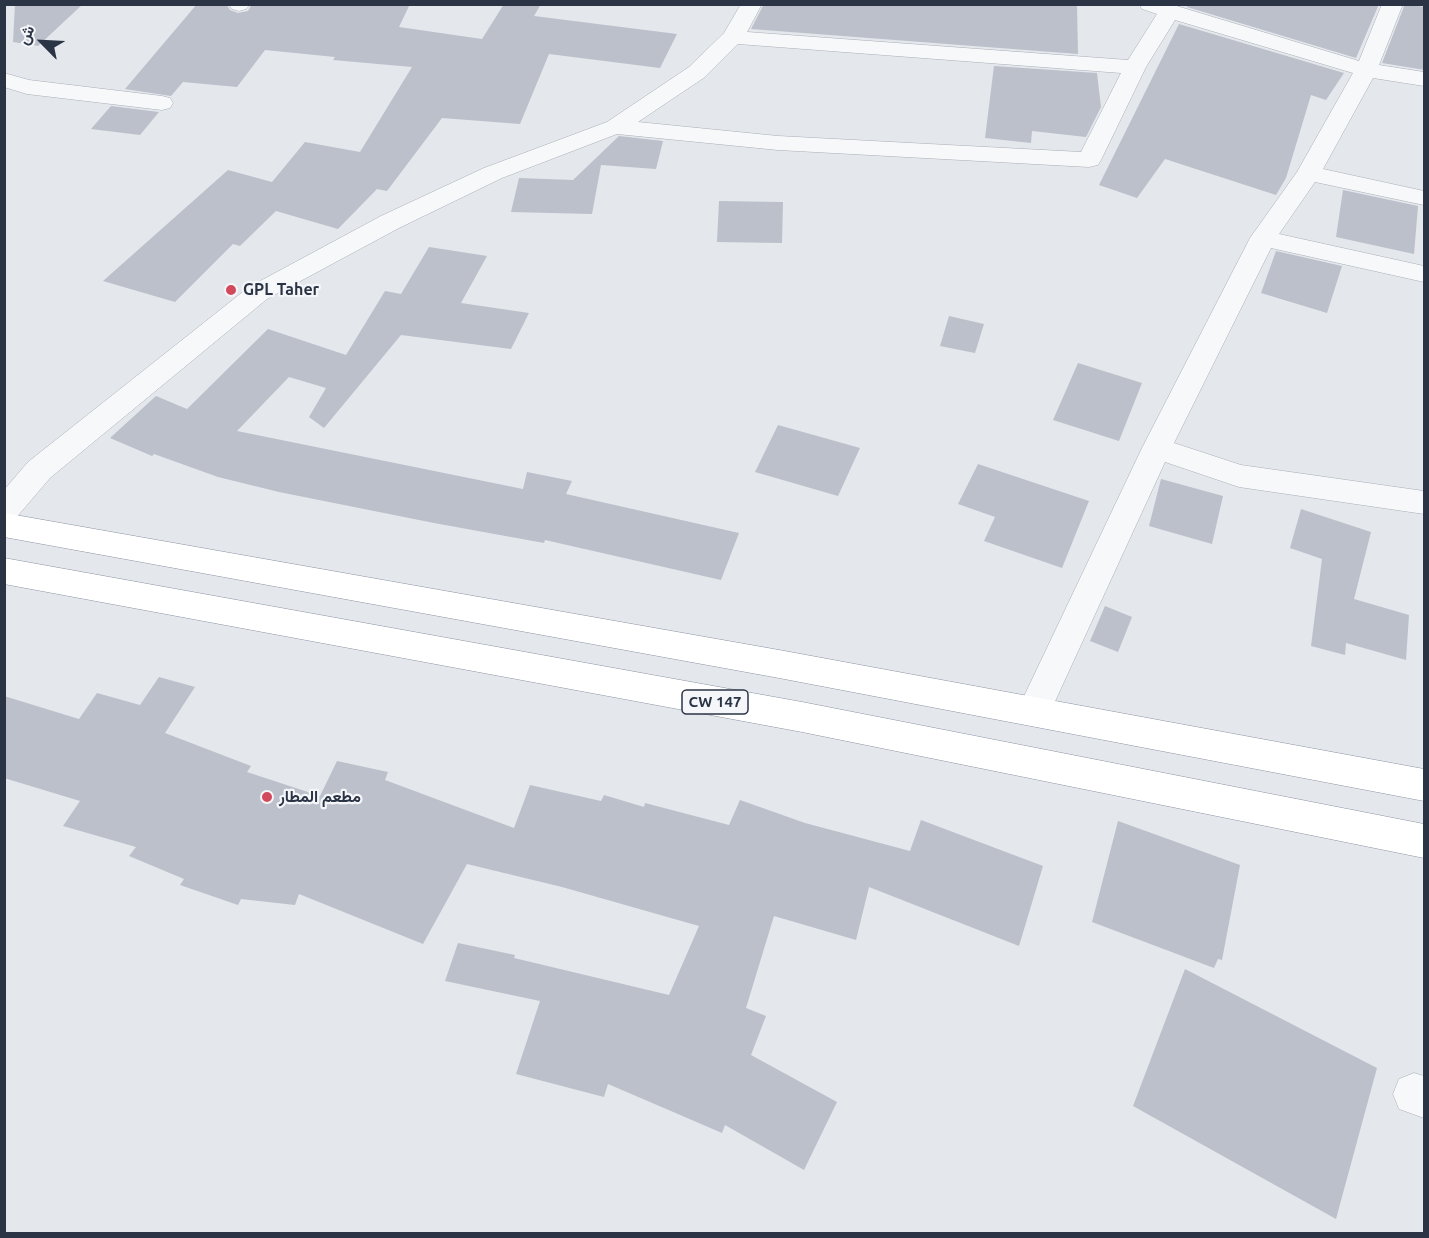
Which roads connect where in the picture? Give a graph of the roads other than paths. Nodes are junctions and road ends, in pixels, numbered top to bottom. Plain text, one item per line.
1 (752, 4) edge
2 (1148, 4) edge
3 (1393, 4) edge
4 (1170, 11) junction
5 (733, 37) junction
6 (1135, 67) junction
7 (1366, 70) junction
8 (1425, 79) edge
9 (4, 80) edge
10 (162, 104) dead end
11 (615, 127) junction
12 (1309, 173) junction
13 (1425, 198) edge
14 (1263, 238) junction
15 (1425, 274) edge
16 (1157, 448) junction
17 (1425, 502) edge
18 (4, 511) edge
19 (4, 525) edge
20 (4, 572) edge
21 (1034, 711) junction
22 (1425, 785) edge
23 (1425, 841) edge

1 - 5 street
2 - 4 street
3 - 7 street
4 - 6 street
4 - 7 street
5 - 6 street
5 - 11 street
6 - 11 street
7 - 8 street
7 - 12 street
9 - 10 street
11 - 18 street
12 - 13 street
12 - 14 street
14 - 15 street
14 - 16 street
16 - 17 street
16 - 21 street
19 - 21 highway
20 - 23 highway, CW 147
21 - 22 highway

